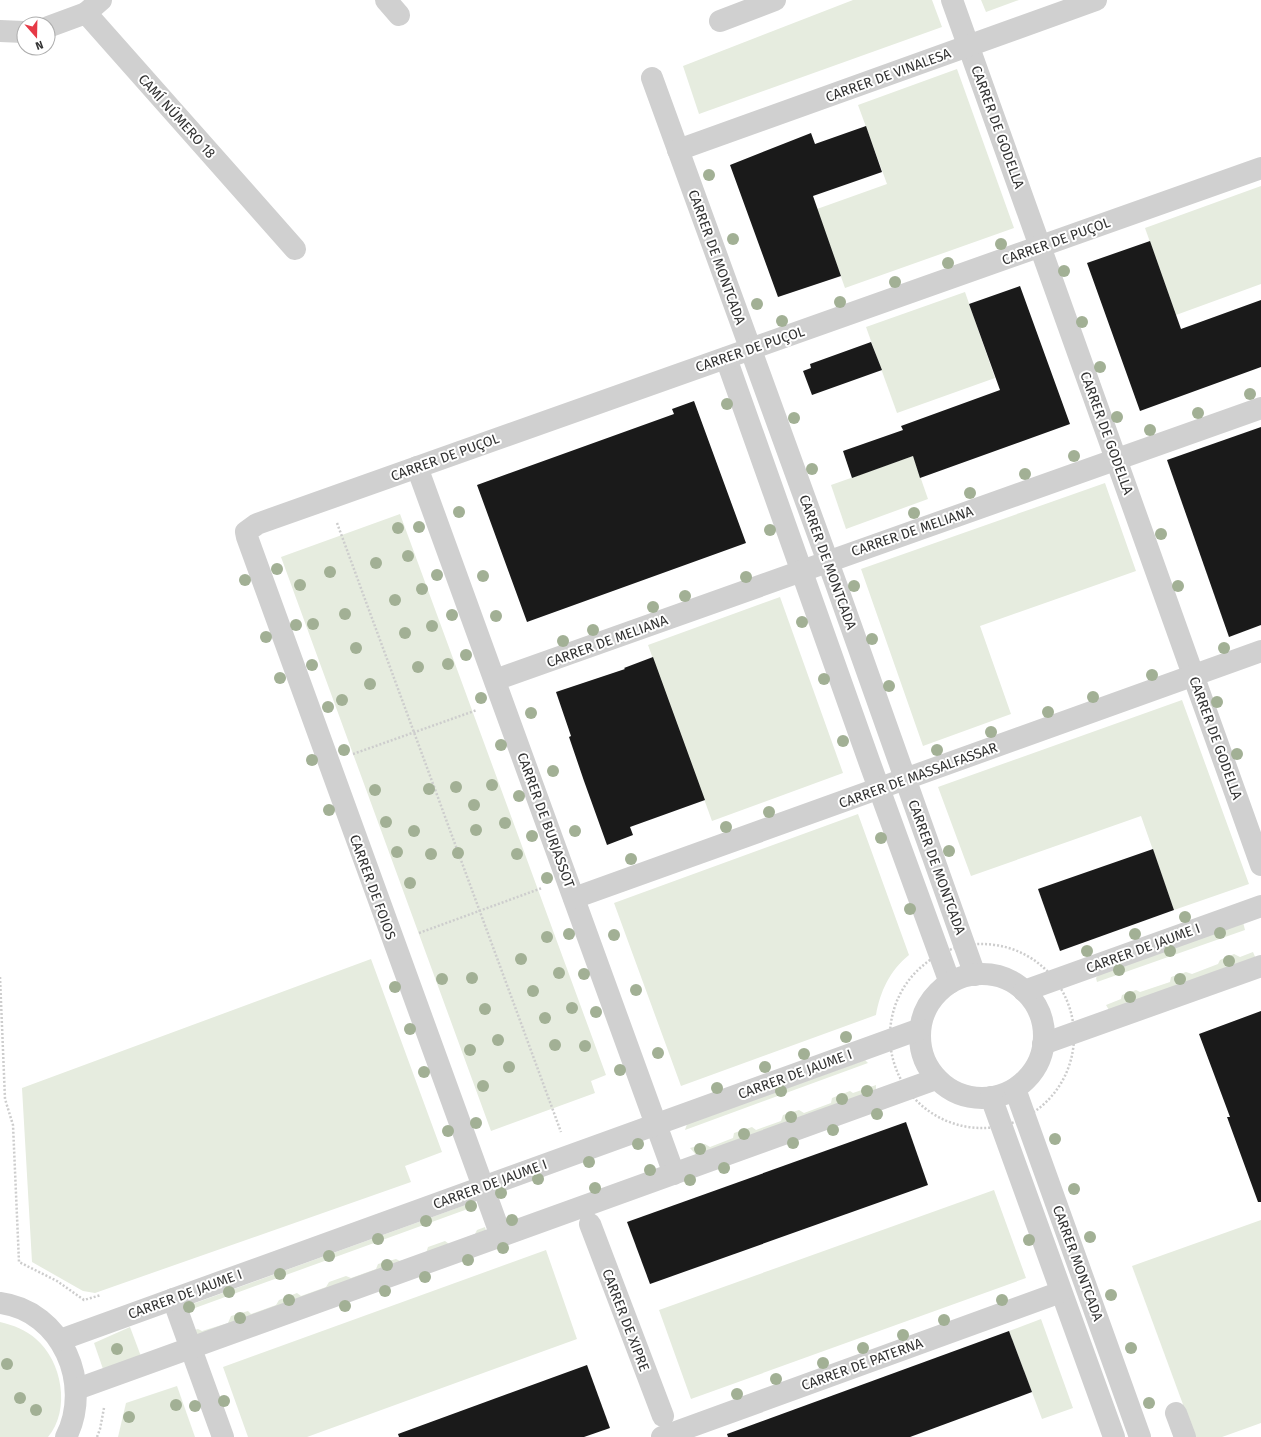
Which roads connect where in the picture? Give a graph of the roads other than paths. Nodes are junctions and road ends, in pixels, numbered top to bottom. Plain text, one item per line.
1 (775, 0) edge
2 (952, 0) edge
3 (1096, 0) edge
4 (93, 6) edge
5 (720, 21) dead end
6 (56, 22) edge
7 (0, 31) edge
8 (16, 32) edge
9 (969, 46) junction
10 (652, 78) dead end
11 (678, 150) junction
12 (1261, 168) edge
13 (1040, 246) junction
14 (295, 249) dead end
15 (751, 349) junction
16 (726, 358) junction
17 (1261, 408) edge
18 (1116, 459) junction
19 (417, 467) junction
20 (246, 537) joint
21 (827, 561) junction
22 (802, 571) junction
23 (1261, 651) edge
24 (1194, 675) junction
25 (495, 680) junction
26 (906, 779) junction
27 (879, 789) junction
28 (1261, 865) edge
29 (574, 898) junction
30 (1261, 906) edge
31 (1261, 966) edge
32 (975, 975) junction
33 (950, 983) junction
34 (1024, 991) junction
35 (920, 1028) junction
36 (1043, 1044) junction
37 (936, 1079) junction
38 (1015, 1089) junction
39 (991, 1097) junction
40 (657, 1124) junction
41 (674, 1174) junction
42 (482, 1187) junction
43 (590, 1224) dead end
44 (500, 1236) junction
45 (1061, 1292) junction
46 (173, 1299) junction
47 (0, 1303) edge
48 (60, 1340) junction
49 (191, 1349) junction
50 (77, 1389) junction
51 (1176, 1414) dead end
52 (662, 1427) edge
53 (66, 1437) edge
54 (222, 1437) edge
55 (1114, 1437) edge
56 (1140, 1437) edge
57 (1185, 1437) edge

1 - 5 street
2 - 9 street, CARRER DE GODELLA
3 - 9 street, CARRER DE VINALESA
4 - 6 street, CAMÍ NÚMERO 18
4 - 14 street, CAMÍ NÚMERO 18
7 - 8 street
9 - 11 street, CARRER DE VINALESA
9 - 13 street, CARRER DE GODELLA
10 - 11 street
11 - 15 street, CARRER DE MONTCADA
12 - 13 street, CARRER DE PUÇOL
13 - 15 street, CARRER DE PUÇOL
13 - 18 street, CARRER DE GODELLA
15 - 16 street, CARRER DE PUÇOL
15 - 21 street, CARRER DE MONTCADA
16 - 19 street, CARRER DE PUÇOL
16 - 22 street, CARRER DE MONTCADA
17 - 18 street, CARRER DE MELIANA
18 - 21 street, CARRER DE MELIANA
18 - 24 street, CARRER DE GODELLA
19 - 20 street, CARRER DE PUÇOL
19 - 25 street, CARRER DE BURJASSOT
20 - 42 street, CARRER DE FOIOS
21 - 22 street, CARRER DE MELIANA
21 - 26 street, CARRER DE MONTCADA
22 - 25 street, CARRER DE MELIANA
22 - 27 street, CARRER DE MONTCADA
23 - 24 street, CARRER DE MASSALFASSAR
24 - 26 street, CARRER DE MASSALFASSAR
24 - 28 street, CARRER DE GODELLA
25 - 29 street, CARRER DE BURJASSOT
26 - 27 street, CARRER DE MASSALFASSAR
26 - 32 street, CARRER DE MONTCADA
27 - 29 street, CARRER DE MASSALFASSAR
27 - 33 street, CARRER DE MONTCADA
29 - 40 street, CARRER DE BURJASSOT
30 - 34 street, CARRER DE JAUME I
31 - 36 street
32 - 33 street
32 - 34 street
33 - 35 street
34 - 36 street
35 - 37 street
35 - 40 street, CARRER DE JAUME I
36 - 38 street
37 - 39 street
37 - 41 street
38 - 39 street
38 - 56 street, CARRER MONTCADA
39 - 45 street, CARRER MONTCADA
40 - 41 street, CARRER DE BURJASSOT
40 - 42 street, CARRER DE JAUME I
41 - 44 street
42 - 44 street, CARRER DE FOIOS
42 - 46 street, CARRER DE JAUME I
43 - 52 street, CARRER DE XIPRE
44 - 49 street
45 - 52 street, CARRER DE PATERNA
45 - 55 street, CARRER MONTCADA
46 - 48 street, CARRER DE JAUME I
46 - 49 street
47 - 48 street
48 - 50 street
49 - 50 street
49 - 54 street
50 - 53 street
51 - 57 street

